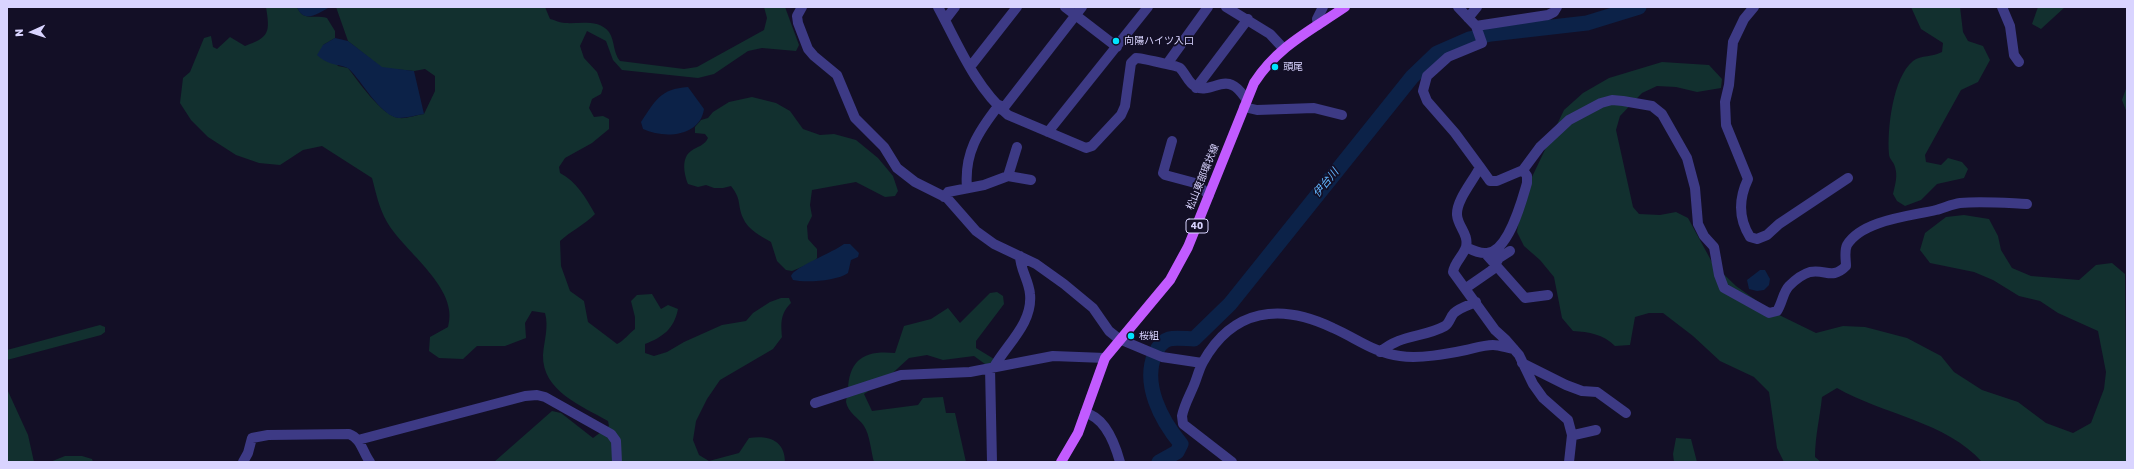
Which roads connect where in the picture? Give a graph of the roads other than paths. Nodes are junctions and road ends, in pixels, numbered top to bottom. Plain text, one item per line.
1 (802, 7) edge
2 (938, 7) edge
3 (955, 7) edge
4 (1016, 7) edge
5 (1065, 7) edge
6 (1148, 7) edge
7 (1208, 7) edge
8 (1226, 7) edge
9 (1323, 7) edge
10 (1345, 7) edge
11 (1458, 7) edge
12 (1477, 7) edge
13 (1557, 7) edge
14 (1754, 7) edge
15 (2002, 7) edge
16 (1079, 11) edge
17 (1468, 18) junction
18 (1248, 19) junction
19 (945, 20) junction
20 (1318, 25) junction
21 (1477, 28) junction
22 (1117, 47) junction
23 (1283, 48) junction
24 (2019, 62) dead end
25 (1167, 64) junction
26 (970, 66) junction
27 (1196, 88) junction
28 (1246, 104) junction
29 (1000, 108) junction
30 (1342, 115) dead end
31 (1048, 132) junction
32 (1172, 141) dead end
33 (1017, 147) dead end
34 (1480, 167) junction
35 (1523, 170) junction
36 (1008, 176) junction
37 (1848, 178) dead end
38 (1031, 180) dead end
39 (967, 188) junction
40 (944, 196) junction
41 (1209, 196) junction
42 (2027, 204) dead end
43 (1466, 247) junction
44 (1510, 251) dead end
45 (1485, 253) junction
46 (1020, 256) junction
47 (1495, 265) junction
48 (1466, 288) junction
49 (1548, 295) dead end
50 (1476, 302) junction
51 (1119, 339) junction
52 (1514, 349) junction
53 (1380, 352) junction
54 (1105, 358) junction
55 (1202, 363) junction
56 (1522, 363) junction
57 (992, 368) junction
58 (815, 403) dead end
59 (1085, 413) junction
60 (1626, 413) dead end
61 (1596, 430) dead end
62 (1576, 437) junction
63 (358, 440) junction
64 (243, 462) edge
65 (370, 462) edge
66 (617, 462) edge
67 (992, 462) edge
68 (1061, 462) edge
69 (1120, 462) edge
70 (1232, 462) edge
71 (1569, 462) edge

1 - 40 street
2 - 19 street
3 - 19 street
4 - 26 street
5 - 16 street
6 - 22 street
7 - 25 street
8 - 18 street
9 - 20 street
10 - 20 main road, 松山東部環状線 / 40
11 - 17 street
12 - 17 street
13 - 21 street
14 - 37 street
15 - 24 street
16 - 22 street
16 - 29 street
17 - 21 street
18 - 23 street
18 - 27 street
19 - 26 street
20 - 23 main road, 松山東部環状線 / 40
21 - 34 street
22 - 31 street
23 - 28 main road, 松山東部環状線 / 40
25 - 27 street
25 - 31 street
26 - 29 street
27 - 28 street
28 - 30 street
28 - 41 main road, 松山東部環状線 / 40
29 - 31 street
29 - 39 street
32 - 41 street
33 - 36 street
34 - 35 street
34 - 43 street
35 - 42 street
35 - 45 street
36 - 38 street
36 - 39 street
39 - 40 street
40 - 46 street
41 - 51 main road, 松山東部環状線 / 40
43 - 45 street
43 - 48 street
44 - 47 street
45 - 47 street
46 - 51 street
46 - 57 street
47 - 48 street
47 - 49 street
48 - 50 street
50 - 52 street
50 - 53 street
51 - 54 main road, 松山東部環状線 / 40
51 - 55 street
52 - 53 street
52 - 56 street
53 - 55 street
54 - 57 street
54 - 59 main road, 松山東部環状線 / 40
55 - 70 street
56 - 60 street
56 - 62 street
57 - 58 street
57 - 67 street
59 - 68 main road, 松山東部環状線 / 40
59 - 69 street
61 - 62 street
62 - 71 street
63 - 64 street
63 - 65 street
63 - 66 street

